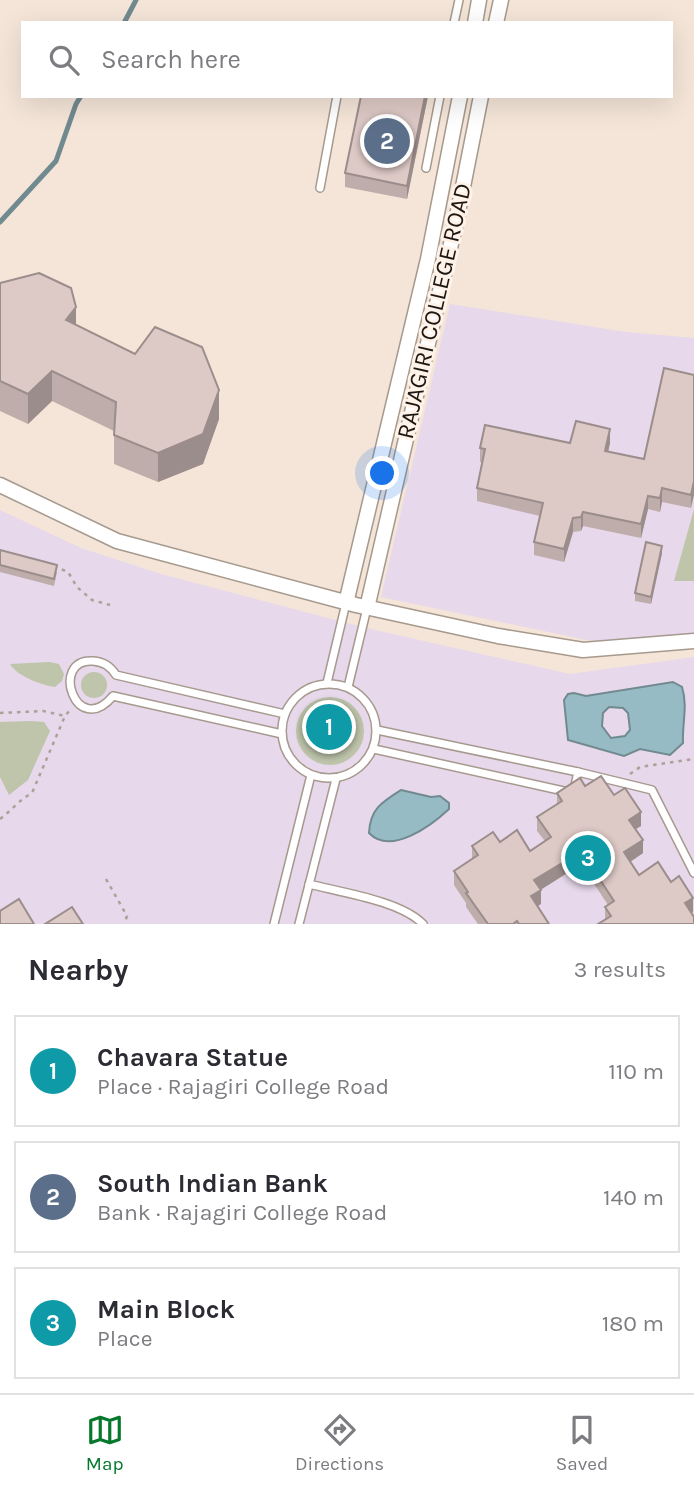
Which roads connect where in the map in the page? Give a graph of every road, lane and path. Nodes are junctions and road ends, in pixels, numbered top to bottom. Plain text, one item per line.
1 (459, 0) edge
2 (480, 0) edge
3 (501, 0) edge
4 (454, 21) edge
5 (475, 21) edge
6 (496, 21) edge
7 (337, 98) edge
8 (440, 98) edge
9 (460, 98) edge
10 (481, 98) edge
11 (426, 168) dead end
12 (320, 188) dead end
13 (0, 485) edge
14 (53, 566) edge
15 (346, 603) junction
16 (110, 605) dead end
17 (367, 608) junction
18 (694, 641) edge
19 (327, 683) junction
20 (348, 687) junction
21 (76, 702) junction
22 (0, 713) edge
23 (285, 713) junction
24 (65, 716) junction
25 (377, 730) junction
26 (282, 734) junction
27 (374, 749) junction
28 (694, 759) edge
29 (578, 772) junction
30 (311, 775) junction
31 (336, 779) junction
32 (627, 784) junction
33 (0, 818) edge
34 (694, 873) edge
35 (106, 879) dead end
36 (309, 884) junction
37 (124, 924) edge
38 (274, 924) edge
39 (299, 924) edge
40 (423, 924) edge

1 - 4 lane
2 - 5 street
3 - 6 street
7 - 12 lane
8 - 11 lane
9 - 15 street, RAJAGIRI COLLEGE ROAD
10 - 17 street, RAJAGIRI COLLEGE ROAD
13 - 15 street
14 - 16 path
15 - 17 street
15 - 19 lane
17 - 18 street
17 - 20 lane
19 - 20 lane
19 - 23 lane
20 - 25 lane
21 - 23 lane
21 - 24 path
21 - 26 lane
22 - 24 path
23 - 26 lane
24 - 33 path
25 - 27 lane
25 - 29 lane
26 - 30 lane
27 - 29 lane
27 - 31 lane
28 - 32 path
29 - 32 lane
30 - 31 lane
30 - 38 lane
31 - 36 lane
32 - 34 lane
35 - 37 path
36 - 39 lane
36 - 40 lane

